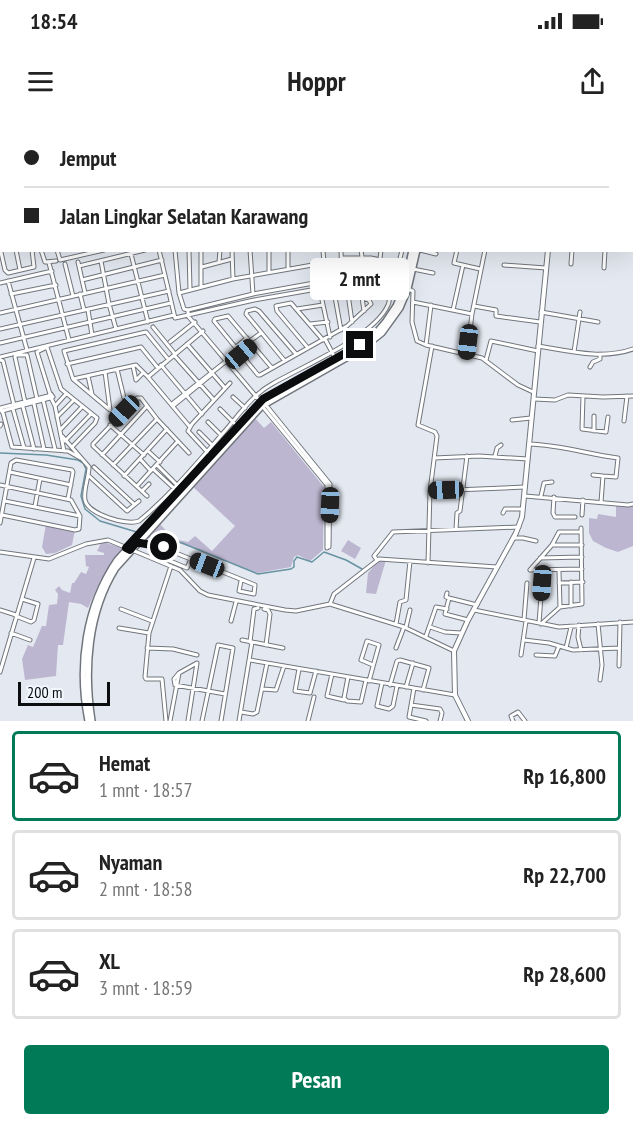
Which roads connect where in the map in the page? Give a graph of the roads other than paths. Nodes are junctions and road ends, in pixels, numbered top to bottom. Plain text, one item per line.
1 (1, 252) edge
2 (16, 252) edge
3 (32, 252) edge
4 (42, 252) edge
5 (58, 252) edge
6 (93, 252) edge
7 (138, 252) edge
8 (160, 252) edge
9 (175, 252) edge
10 (189, 252) edge
11 (201, 252) edge
12 (220, 252) edge
13 (232, 252) edge
14 (250, 252) edge
15 (269, 252) edge
16 (288, 252) edge
17 (323, 252) edge
18 (341, 252) edge
19 (362, 252) edge
20 (381, 252) edge
21 (402, 252) edge
22 (412, 252) edge
23 (417, 252) edge
24 (427, 252) edge
25 (457, 252) edge
26 (484, 252) edge
27 (548, 252) edge
28 (572, 252) edge
29 (605, 252) edge
30 (131, 254) junction
31 (436, 254) dead end
32 (362, 257) junction
33 (232, 259) junction
34 (341, 259) junction
35 (380, 259) junction
36 (162, 260) junction
37 (56, 261) dead end
38 (101, 261) junction
39 (219, 262) junction
40 (49, 263) junction
41 (324, 263) junction
42 (65, 264) dead end
43 (400, 264) junction
44 (572, 264) dead end
45 (463, 265) junction
46 (504, 265) dead end
47 (134, 267) junction
48 (201, 267) junction
49 (546, 268) junction
50 (604, 268) dead end
51 (288, 269) junction
52 (413, 269) junction
53 (480, 269) junction
54 (20, 270) junction
55 (52, 271) junction
56 (269, 272) junction
57 (433, 273) dead end
58 (104, 275) junction
59 (165, 275) junction
60 (250, 276) junction
61 (342, 278) junction
62 (233, 279) junction
63 (82, 280) junction
64 (8, 281) junction
65 (138, 281) junction
66 (0, 283) edge
67 (394, 284) junction
68 (56, 285) junction
69 (343, 285) junction
70 (201, 286) junction
71 (106, 288) junction
72 (385, 288) junction
73 (190, 289) junction
74 (169, 291) junction
75 (361, 291) dead end
76 (405, 291) junction
77 (85, 293) junction
78 (179, 293) junction
79 (11, 294) junction
80 (80, 294) junction
81 (253, 294) junction
82 (73, 296) junction
83 (142, 296) junction
84 (362, 298) junction
85 (59, 299) junction
86 (254, 300) junction
87 (413, 302) junction
88 (171, 303) junction
89 (109, 304) junction
90 (431, 305) junction
91 (474, 306) junction
92 (16, 309) junction
93 (144, 309) junction
94 (297, 309) junction
95 (86, 310) junction
96 (188, 310) junction
97 (453, 310) junction
98 (364, 311) junction
99 (541, 312) junction
100 (580, 312) dead end
101 (0, 313) edge
102 (63, 314) junction
103 (472, 314) junction
104 (174, 315) junction
105 (188, 315) junction
106 (112, 316) junction
107 (578, 319) junction
108 (90, 321) junction
109 (148, 322) junction
110 (195, 322) junction
111 (328, 322) junction
112 (352, 322) junction
113 (540, 322) junction
114 (598, 322) dead end
115 (20, 324) junction
116 (310, 324) junction
117 (153, 327) dead end
118 (66, 328) junction
119 (0, 329) edge
120 (116, 330) junction
121 (341, 330) junction
122 (203, 331) junction
123 (261, 333) junction
124 (92, 335) junction
125 (24, 337) junction
126 (330, 337) junction
127 (324, 339) junction
128 (69, 340) junction
129 (250, 341) junction
130 (170, 342) dead end
131 (0, 343) edge
132 (186, 344) junction
133 (426, 345) junction
134 (432, 346) junction
135 (308, 348) junction
136 (538, 348) junction
137 (633, 349) edge
138 (27, 350) junction
139 (238, 351) junction
140 (331, 351) junction
141 (574, 352) junction
142 (174, 354) junction
143 (296, 354) junction
144 (467, 354) junction
145 (600, 354) junction
146 (0, 358) edge
147 (334, 358) junction
148 (168, 359) junction
149 (486, 360) junction
150 (226, 361) junction
151 (285, 361) junction
152 (67, 364) junction
153 (133, 366) junction
154 (159, 367) junction
155 (590, 367) dead end
156 (272, 368) junction
157 (117, 369) junction
158 (321, 369) junction
159 (105, 372) junction
160 (213, 372) junction
161 (144, 373) junction
162 (88, 376) junction
163 (148, 377) junction
164 (74, 379) junction
165 (200, 383) junction
166 (230, 383) dead end
167 (225, 388) junction
168 (61, 389) junction
169 (533, 392) junction
170 (66, 394) junction
171 (186, 394) junction
172 (50, 396) junction
173 (93, 396) junction
174 (255, 396) junction
175 (583, 396) junction
176 (627, 396) junction
177 (633, 396) edge
178 (233, 397) dead end
179 (124, 398) dead end
180 (37, 399) junction
181 (533, 399) junction
182 (43, 400) junction
183 (74, 400) junction
184 (214, 400) junction
185 (33, 403) junction
186 (24, 404) junction
187 (263, 404) junction
188 (172, 405) junction
189 (55, 406) junction
190 (82, 406) junction
191 (147, 406) junction
192 (14, 407) junction
193 (245, 408) junction
194 (220, 409) dead end
195 (1, 410) edge
196 (91, 414) junction
197 (202, 414) junction
198 (594, 416) dead end
199 (57, 417) junction
200 (608, 417) dead end
201 (531, 418) junction
202 (157, 419) junction
203 (512, 420) dead end
204 (624, 421) dead end
205 (208, 422) dead end
206 (232, 422) junction
207 (110, 425) junction
208 (190, 427) junction
209 (238, 427) junction
210 (61, 429) junction
211 (166, 429) junction
212 (594, 431) junction
213 (199, 432) dead end
214 (121, 434) junction
215 (221, 435) junction
216 (62, 436) junction
217 (65, 441) junction
218 (178, 441) junction
219 (529, 444) junction
220 (133, 445) junction
221 (212, 445) junction
222 (501, 445) dead end
223 (24, 448) junction
224 (34, 448) junction
225 (72, 448) junction
226 (44, 449) junction
227 (55, 449) junction
228 (66, 451) junction
229 (148, 451) junction
230 (189, 453) dead end
231 (209, 454) junction
232 (102, 455) junction
233 (144, 455) junction
234 (468, 456) junction
235 (495, 456) junction
236 (433, 458) junction
237 (82, 459) junction
238 (140, 459) junction
239 (528, 459) junction
240 (158, 463) junction
241 (113, 465) junction
242 (94, 467) dead end
243 (152, 470) junction
244 (10, 472) junction
245 (163, 474) junction
246 (593, 475) dead end
247 (89, 476) junction
248 (124, 476) junction
249 (603, 476) junction
250 (40, 479) junction
251 (552, 482) dead end
252 (0, 484) edge
253 (149, 484) dead end
254 (71, 485) junction
255 (8, 486) junction
256 (137, 486) junction
257 (525, 487) junction
258 (177, 489) junction
259 (463, 490) junction
260 (142, 491) junction
261 (430, 491) junction
262 (37, 493) junction
263 (147, 496) dead end
264 (524, 496) junction
265 (541, 496) junction
266 (554, 497) junction
267 (68, 499) junction
268 (4, 500) junction
269 (583, 500) junction
270 (139, 501) dead end
271 (601, 502) junction
272 (633, 504) edge
273 (135, 505) junction
274 (35, 507) junction
275 (154, 507) junction
276 (523, 509) junction
277 (159, 513) junction
278 (504, 513) dead end
279 (2, 515) junction
280 (146, 515) junction
281 (582, 515) dead end
282 (80, 516) junction
283 (575, 517) dead end
284 (150, 522) junction
285 (0, 523) edge
286 (519, 526) junction
287 (146, 529) junction
288 (456, 529) junction
289 (429, 530) junction
290 (514, 538) junction
291 (137, 540) junction
292 (536, 541) dead end
293 (582, 544) junction
294 (156, 545) junction
295 (552, 545) junction
296 (328, 547) dead end
297 (128, 549) junction
298 (0, 552) edge
299 (582, 556) junction
300 (34, 558) junction
301 (540, 558) junction
302 (191, 559) junction
303 (377, 560) junction
304 (410, 561) junction
305 (428, 563) junction
306 (171, 566) junction
307 (497, 567) junction
308 (582, 569) junction
309 (559, 571) junction
310 (241, 581) junction
311 (571, 582) junction
312 (583, 582) junction
313 (527, 583) dead end
314 (542, 583) dead end
315 (560, 583) junction
316 (447, 593) dead end
317 (449, 598) junction
318 (22, 600) junction
319 (236, 602) junction
320 (330, 604) junction
321 (571, 606) junction
322 (475, 607) junction
323 (560, 608) junction
324 (121, 609) dead end
325 (447, 609) junction
326 (0, 610) edge
327 (410, 610) dead end
328 (16, 616) junction
329 (468, 620) junction
330 (152, 621) junction
331 (231, 621) dead end
332 (525, 621) junction
333 (620, 622) junction
334 (633, 622) edge
335 (540, 623) junction
336 (396, 624) junction
337 (598, 624) junction
338 (571, 626) junction
339 (579, 626) junction
340 (405, 627) junction
341 (430, 627) junction
342 (119, 628) dead end
343 (10, 633) junction
344 (149, 633) junction
345 (461, 633) junction
346 (426, 636) junction
347 (524, 639) junction
348 (30, 640) dead end
349 (242, 640) dead end
350 (251, 642) junction
351 (266, 645) junction
352 (559, 646) junction
353 (147, 648) junction
354 (283, 648) dead end
355 (396, 648) dead end
356 (566, 648) junction
357 (600, 648) junction
358 (619, 648) junction
359 (581, 650) junction
360 (454, 651) junction
361 (197, 655) dead end
362 (521, 655) dead end
363 (536, 655) dead end
364 (250, 660) junction
365 (267, 663) junction
366 (413, 663) junction
367 (373, 664) junction
368 (284, 666) junction
369 (619, 666) dead end
370 (299, 669) junction
371 (316, 671) junction
372 (0, 672) edge
373 (332, 674) junction
374 (348, 677) junction
375 (368, 680) junction
376 (600, 680) dead end
377 (382, 683) junction
378 (390, 685) junction
379 (175, 686) junction
380 (397, 686) junction
381 (406, 687) junction
382 (414, 688) junction
383 (194, 689) junction
384 (263, 689) junction
385 (423, 690) junction
386 (208, 691) junction
387 (225, 694) junction
388 (455, 695) junction
389 (314, 697) dead end
390 (344, 700) junction
391 (411, 705) junction
392 (241, 712) junction
393 (412, 720) edge
394 (90, 721) edge
395 (168, 721) edge
396 (188, 721) edge
397 (202, 721) edge
398 (221, 721) edge
399 (239, 721) edge
400 (308, 721) edge
401 (425, 721) edge
402 (440, 721) edge
403 (468, 721) edge
404 (513, 721) edge
405 (525, 721) edge

1 - 54 street
2 - 54 street
3 - 54 street
4 - 40 street
5 - 6 street
7 - 30 street
8 - 36 street
9 - 78 street
10 - 73 street
11 - 48 street
12 - 39 street
13 - 33 street
14 - 60 street
15 - 56 street
16 - 51 street
17 - 41 street
18 - 34 street
19 - 32 street
20 - 35 street
21 - 43 street
22 - 76 main road
23 - 52 main road
24 - 31 street
25 - 45 street
26 - 53 street
27 - 49 street
28 - 44 street
29 - 50 street
30 - 38 street
30 - 47 street
32 - 34 street
32 - 35 street
33 - 39 street
33 - 62 street
34 - 41 street
34 - 61 street
35 - 43 street
36 - 47 street
36 - 59 street
37 - 40 street
38 - 58 street
38 - 63 street
39 - 48 street
40 - 55 street
41 - 51 street
42 - 82 street
43 - 67 street
45 - 53 street
45 - 97 street
46 - 49 street
47 - 58 street
47 - 65 street
48 - 70 street
49 - 99 street
51 - 56 street
52 - 57 street
52 - 76 main road
53 - 91 street
55 - 64 street
55 - 68 street
56 - 60 street
58 - 63 street
58 - 71 street
59 - 65 street
59 - 74 street
60 - 62 street
60 - 81 street
61 - 67 street
61 - 69 street
61 - 81 street
62 - 70 street
63 - 77 street
64 - 66 street
64 - 79 street
65 - 71 street
65 - 83 street
67 - 76 street
68 - 79 street
68 - 85 street
69 - 72 street
69 - 86 street
70 - 73 street
71 - 77 street
71 - 89 street
72 - 76 street
72 - 140 street
73 - 78 street
74 - 83 street
74 - 88 street
75 - 84 street
76 - 87 street
76 - 147 main road
76 - 158 main road
77 - 80 street
78 - 96 street
79 - 92 street
80 - 82 street
80 - 95 street
81 - 86 street
81 - 96 street
82 - 85 street
83 - 89 street
83 - 93 street
84 - 98 street
84 - 98 street
85 - 92 street
85 - 102 street
86 - 105 street
87 - 90 street
87 - 133 street
88 - 93 street
88 - 104 street
89 - 95 street
89 - 106 street
90 - 97 street
90 - 133 street
91 - 103 street
91 - 113 street
92 - 101 street
92 - 115 street
93 - 106 street
93 - 109 street
94 - 111 street
94 - 116 street
94 - 135 street
95 - 102 street
95 - 108 street
96 - 105 street
97 - 103 street
98 - 112 street
99 - 107 street
99 - 113 street
100 - 107 street
102 - 115 street
102 - 118 street
103 - 144 street
104 - 105 street
104 - 109 street
105 - 110 street
106 - 108 street
106 - 120 street
107 - 114 street
107 - 141 street
108 - 118 street
108 - 124 street
109 - 120 street
110 - 122 street
110 - 130 street
111 - 116 street
111 - 126 street
112 - 121 street
112 - 121 street
113 - 136 street
115 - 119 street
115 - 125 street
116 - 127 street
117 - 142 street
118 - 125 street
118 - 128 street
120 - 124 street
121 - 126 street
122 - 132 street
122 - 150 street
123 - 129 street
123 - 143 street
123 - 151 street
124 - 128 street
125 - 131 street
125 - 138 street
126 - 127 street
127 - 135 street
127 - 140 street
128 - 138 street
129 - 139 street
129 - 139 street
129 - 139 street
129 - 156 street
132 - 142 street
132 - 160 street
133 - 134 street
134 - 144 street
134 - 236 street
135 - 143 street
136 - 141 street
136 - 149 street
136 - 169 street
137 - 145 street
138 - 146 street
139 - 150 street
139 - 156 street
140 - 147 street
140 - 174 street
141 - 145 street
142 - 148 street
142 - 165 street
143 - 151 street
144 - 149 street
145 - 155 street
146 - 192 street
147 - 158 main road
148 - 152 street
148 - 154 street
149 - 169 street
150 - 160 street
150 - 174 street
151 - 156 street
152 - 154 street
152 - 164 street
153 - 157 street
153 - 161 street
153 - 161 street
154 - 163 street
154 - 171 street
157 - 159 street
157 - 179 street
158 - 187 main road
159 - 162 street
159 - 173 street
160 - 165 street
160 - 167 street
161 - 163 street
162 - 164 street
162 - 173 street
163 - 188 street
164 - 173 street
165 - 171 street
165 - 184 street
166 - 167 street
167 - 184 street
168 - 170 street
168 - 172 street
168 - 172 street
169 - 181 street
170 - 183 street
170 - 189 street
171 - 188 street
171 - 197 street
172 - 180 street
172 - 182 street
172 - 189 street
174 - 187 street
174 - 193 street
175 - 176 street
175 - 181 street
175 - 212 street
176 - 177 street
176 - 204 street
178 - 193 street
180 - 186 street
180 - 186 street
181 - 201 street
182 - 185 street
182 - 227 street
183 - 190 street
183 - 199 street
184 - 197 street
185 - 186 street
185 - 226 street
186 - 192 street
186 - 224 street
187 - 209 main road
187 - 287 main road
187 - 296 street
188 - 208 street
189 - 199 street
190 - 196 street
190 - 210 street
191 - 202 street
191 - 207 street
191 - 214 street
192 - 195 street
192 - 223 street
193 - 206 street
194 - 206 street
195 - 223 street
196 - 217 street
196 - 225 street
197 - 208 street
198 - 212 street
199 - 210 street
200 - 212 street
201 - 203 street
201 - 219 street
202 - 211 street
202 - 220 street
205 - 215 street
206 - 209 street
206 - 215 street
207 - 214 street
207 - 232 street
208 - 231 street
209 - 231 main road
210 - 216 street
211 - 218 street
211 - 229 street
213 - 221 street
214 - 220 street
214 - 232 street
215 - 221 street
216 - 217 street
216 - 228 street
217 - 225 street
218 - 230 street
218 - 240 street
219 - 239 street
219 - 249 street
220 - 233 street
220 - 241 street
221 - 231 street
222 - 235 street
223 - 224 street
224 - 226 street
225 - 228 street
225 - 237 street
226 - 227 street
227 - 228 street
228 - 237 street
229 - 233 street
229 - 240 street
231 - 258 main road
232 - 241 street
233 - 238 street
234 - 235 street
234 - 236 street
234 - 259 street
235 - 239 street
236 - 261 street
237 - 247 street
238 - 243 street
238 - 248 street
239 - 257 street
240 - 243 street
240 - 245 street
241 - 248 street
242 - 273 street
243 - 245 street
243 - 256 street
244 - 250 street
244 - 254 street
244 - 255 street
245 - 258 street
246 - 249 street
247 - 273 street
247 - 280 street
248 - 256 street
249 - 271 street
250 - 254 street
250 - 262 street
251 - 265 street
252 - 255 street
253 - 260 street
254 - 267 street
255 - 262 street
255 - 268 street
256 - 260 street
257 - 259 street
257 - 264 street
258 - 275 street
258 - 277 main road
259 - 261 street
259 - 288 street
260 - 263 street
261 - 289 street
262 - 267 street
262 - 274 street
264 - 265 street
264 - 276 street
265 - 266 street
266 - 269 street
266 - 283 street
267 - 282 street
268 - 274 street
268 - 279 street
269 - 271 street
269 - 281 street
270 - 273 street
271 - 272 street
274 - 282 street
275 - 277 street
275 - 280 street
276 - 278 street
276 - 286 street
277 - 284 main road
279 - 282 street
279 - 285 street
280 - 284 street
284 - 287 main road
286 - 288 street
286 - 290 street
287 - 291 main road
288 - 289 street
289 - 303 street
289 - 305 street
290 - 292 street
290 - 307 street
291 - 294 street
291 - 297 main road
293 - 295 street
293 - 295 street
293 - 299 street
294 - 302 street
294 - 302 street
295 - 301 street
297 - 300 street
297 - 306 street
297 - 394 main road
298 - 300 street
299 - 301 street
299 - 308 street
300 - 318 street
301 - 309 street
302 - 310 street
303 - 304 street
303 - 320 street
304 - 305 street
304 - 336 street
305 - 307 street
306 - 319 street
306 - 330 street
307 - 322 street
308 - 309 street
308 - 312 street
309 - 315 street
310 - 310 street
311 - 312 street
311 - 315 street
311 - 321 street
312 - 321 street
313 - 332 street
314 - 335 street
315 - 323 street
316 - 317 street
317 - 322 street
317 - 325 street
318 - 328 street
318 - 328 street
319 - 320 street
319 - 331 street
320 - 336 street
321 - 323 street
322 - 329 street
322 - 332 street
323 - 335 street
324 - 330 street
325 - 329 street
325 - 341 street
326 - 328 street
327 - 340 street
328 - 343 street
329 - 345 street
330 - 344 street
332 - 335 street
332 - 347 street
333 - 334 street
333 - 337 street
333 - 358 street
335 - 338 street
336 - 340 street
337 - 339 street
337 - 357 street
338 - 339 street
338 - 356 street
339 - 359 street
340 - 346 street
340 - 355 street
341 - 345 street
341 - 346 street
342 - 344 street
343 - 348 street
343 - 372 street
344 - 353 street
345 - 360 street
346 - 360 street
347 - 352 street
347 - 362 street
349 - 350 street
350 - 351 street
350 - 351 street
350 - 364 street
351 - 354 street
352 - 356 street
352 - 363 street
353 - 361 street
353 - 395 street
356 - 359 street
357 - 358 street
357 - 359 street
357 - 376 street
358 - 369 street
360 - 388 street
364 - 365 street
364 - 392 street
365 - 368 street
365 - 384 street
366 - 378 street
366 - 381 street
366 - 385 street
367 - 367 street
367 - 375 street
368 - 370 street
368 - 384 street
370 - 371 street
370 - 371 street
371 - 373 street
373 - 374 street
373 - 390 street
374 - 375 street
374 - 390 street
375 - 377 street
375 - 390 street
377 - 378 street
377 - 380 street
378 - 380 street
379 - 383 street
379 - 383 street
379 - 395 street
380 - 381 street
381 - 382 street
382 - 385 street
382 - 391 street
383 - 386 street
383 - 396 street
384 - 392 street
385 - 388 street
386 - 387 street
386 - 387 street
386 - 397 street
387 - 398 street
388 - 403 street
389 - 400 street
391 - 393 street
391 - 402 street
392 - 399 street
393 - 401 street
404 - 405 street

